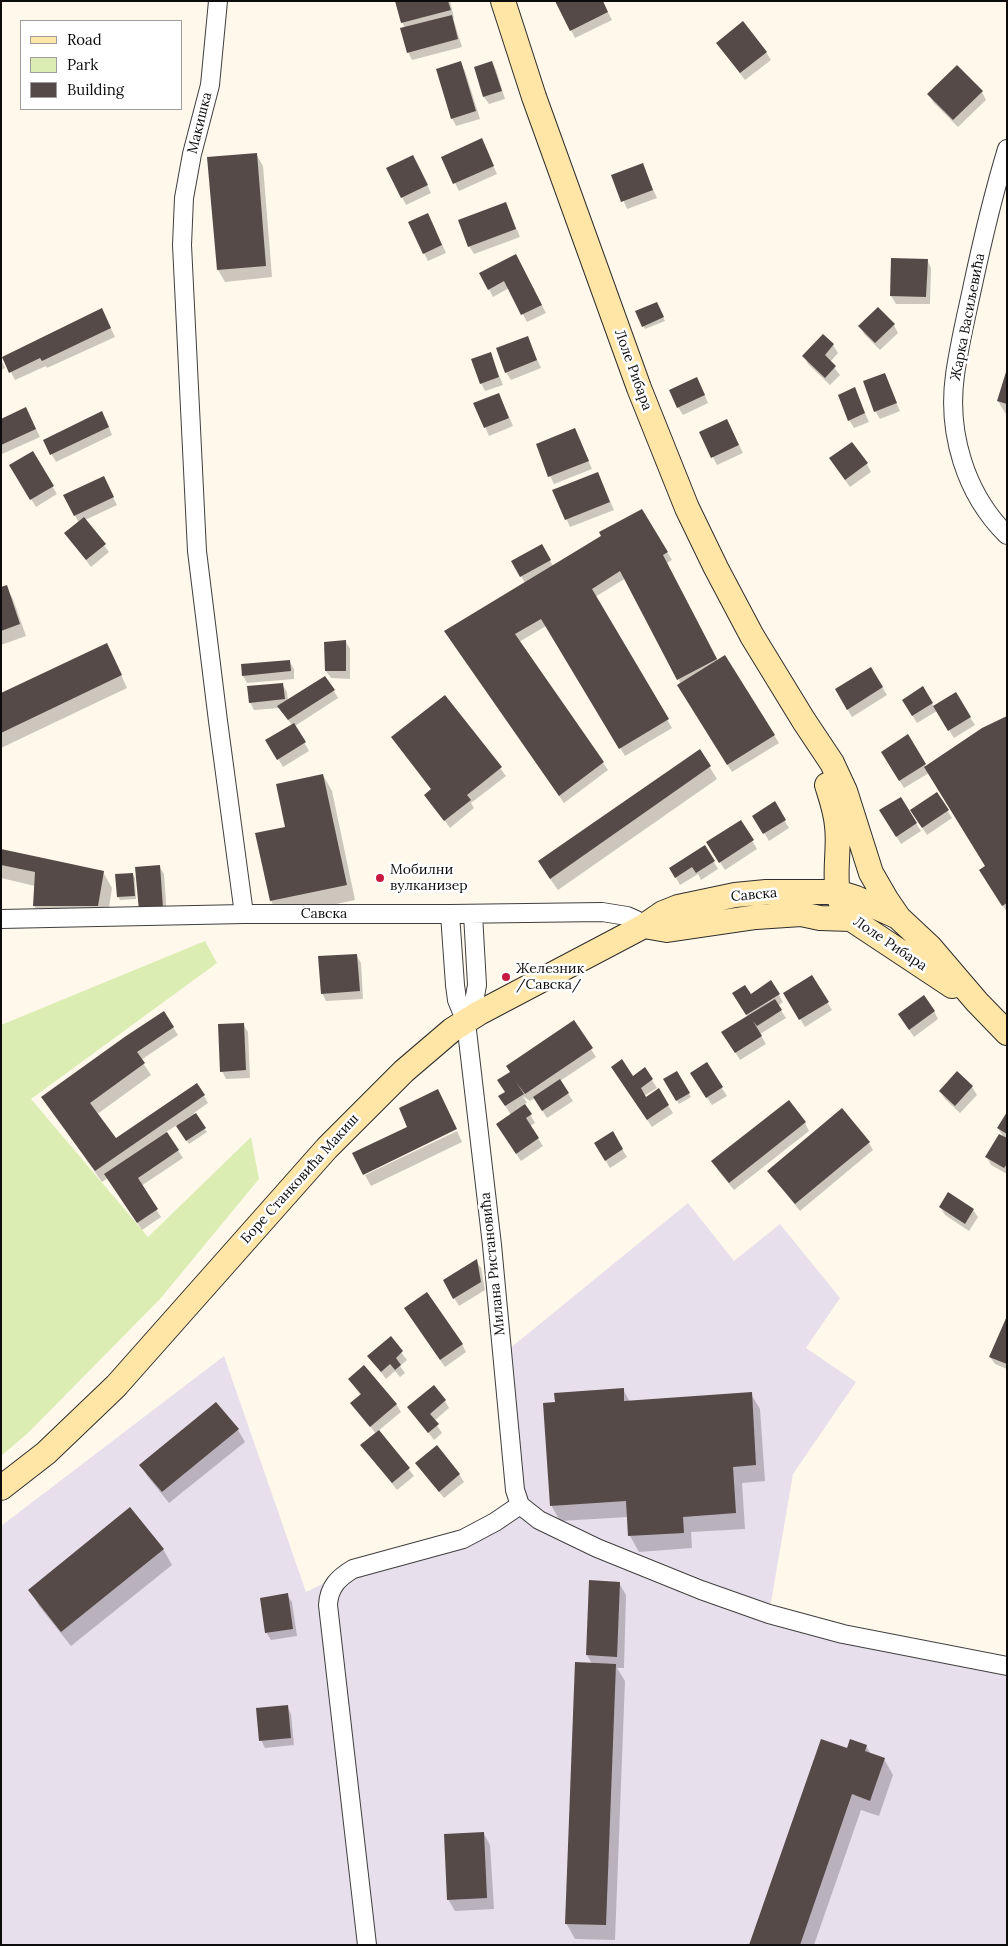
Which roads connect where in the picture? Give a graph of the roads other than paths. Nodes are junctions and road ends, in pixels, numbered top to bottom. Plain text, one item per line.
1 (218, 1) edge
2 (503, 1) edge
3 (1007, 149) edge
4 (1001, 195) edge
5 (1007, 535) edge
6 (804, 721) junction
7 (872, 877) junction
8 (837, 892) junction
9 (860, 911) junction
10 (244, 914) junction
11 (450, 914) junction
12 (473, 914) junction
13 (899, 918) junction
14 (1, 919) edge
15 (644, 926) junction
16 (977, 1002) junction
17 (466, 1022) junction
18 (1007, 1033) edge
19 (1, 1488) edge
20 (520, 1505) junction
21 (1007, 1666) edge
22 (367, 1945) edge

1 - 10 street, Макишка
2 - 6 main road, Лоле Рибара
3 - 4 street, Жарка Васиљевића
4 - 5 street, Жарка Васиљевића
6 - 7 main road, Лоле Рибара
6 - 8 main road, Лоле Рибара
7 - 9 main road
7 - 13 main road, Лоле Рибара
8 - 9 main road, Лоле Рибара
8 - 15 main road, Савска
9 - 13 main road, Савска
9 - 15 main road, Савска
9 - 16 main road, Лоле Рибара
10 - 11 street, Савска
10 - 14 street, Савска
11 - 12 street, Савска
11 - 17 street, Милана Ристановића
12 - 15 street, Савска
12 - 17 street, Милана Ристановића
13 - 16 main road, Лоле Рибара
15 - 17 main road, Боре Станковића Макиш
16 - 18 main road, Лоле Рибара
17 - 19 main road, Боре Станковића Макиш
17 - 20 street, Милана Ристановића
20 - 21 street
20 - 22 street

